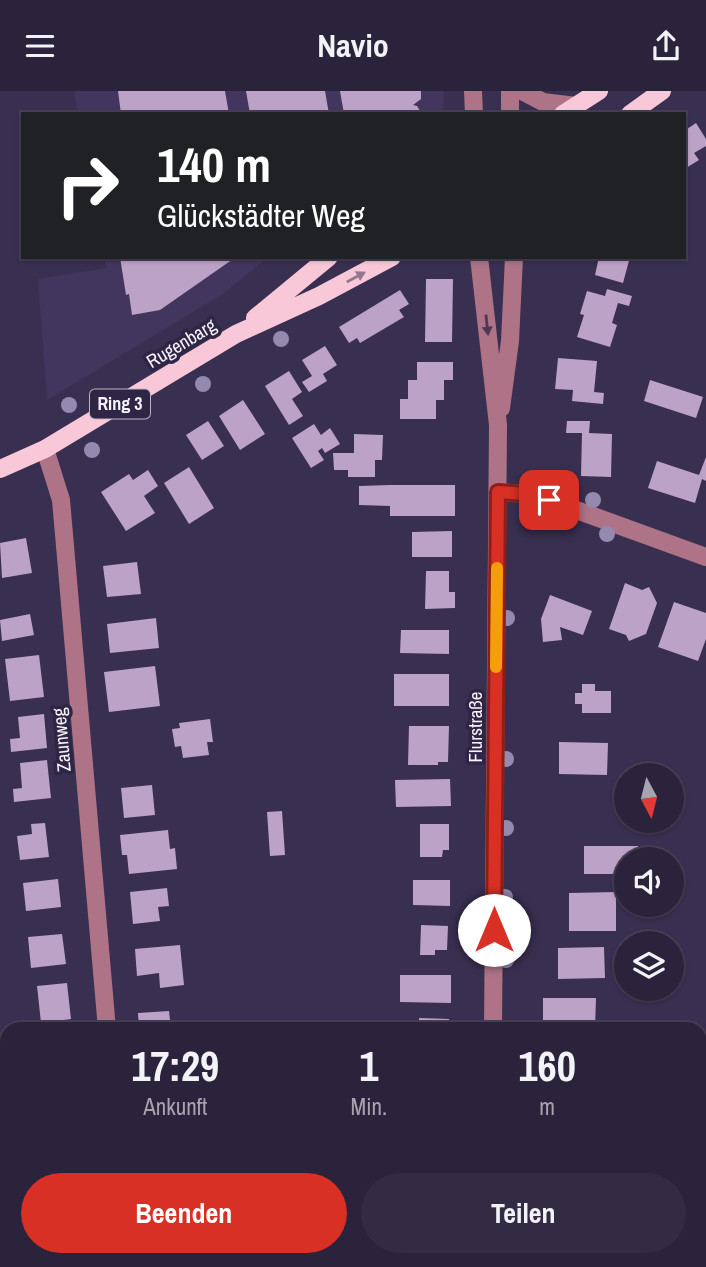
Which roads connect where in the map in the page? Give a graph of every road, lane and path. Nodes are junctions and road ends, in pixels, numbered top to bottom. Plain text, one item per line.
1 (473, 91) edge
2 (510, 91) edge
3 (522, 91) edge
4 (599, 91) edge
5 (662, 91) edge
6 (569, 110) edge
7 (474, 112) edge
8 (510, 112) edge
9 (633, 112) edge
10 (327, 259) edge
11 (389, 259) edge
12 (479, 259) edge
13 (514, 259) edge
14 (236, 334) junction
15 (498, 425) junction
16 (45, 449) junction
17 (0, 469) edge
18 (498, 492) junction
19 (706, 557) edge
20 (106, 1022) edge
21 (493, 1022) edge

1 - 7 street
2 - 8 street
3 - 6 street
4 - 6 main road
5 - 9 main road
10 - 14 main road, Rugenbarg / Ring 3
14 -> 11 main road, Rugenbarg / Ring 3
12 -> 15 street, Flurstraße
13 - 15 street, Flurstraße
14 - 16 main road, Rugenbarg / Ring 3
15 - 18 street, Flurstraße
16 - 17 main road, Rugenbarg / Ring 3
16 - 20 street, Zaunweg
18 - 19 street
18 - 21 street, Flurstraße

